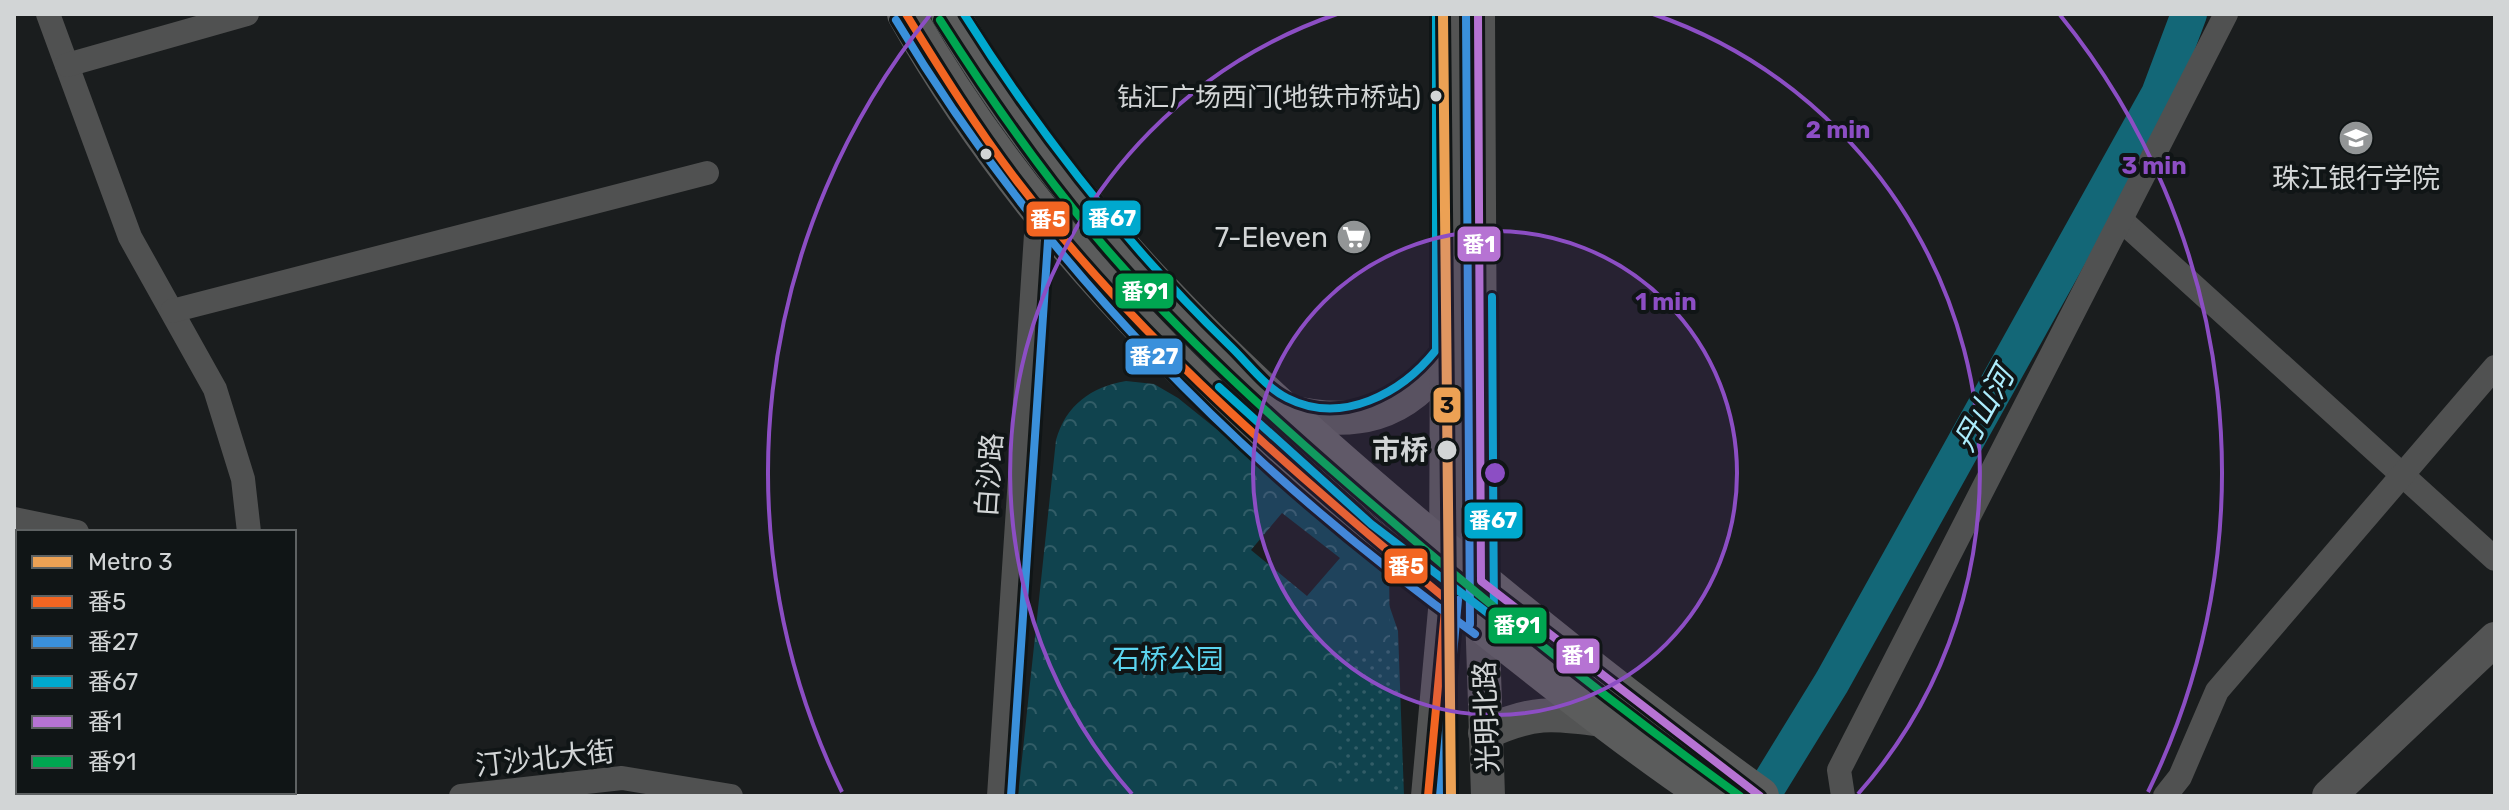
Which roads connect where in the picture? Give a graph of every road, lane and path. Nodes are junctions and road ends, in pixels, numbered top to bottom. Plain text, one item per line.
1 (48, 14) edge
2 (247, 14) edge
3 (906, 14) edge
4 (950, 14) edge
5 (1448, 14) edge
6 (1478, 14) edge
7 (2226, 14) edge
8 (67, 65) junction
9 (1044, 158) junction
10 (707, 173) dead end
11 (1038, 210) junction
12 (2121, 220) junction
13 (172, 311) junction
14 (1448, 354) junction
15 (2495, 367) edge
16 (1282, 410) junction
17 (2402, 475) junction
18 (14, 519) edge
19 (67, 530) edge
20 (249, 530) edge
21 (1446, 552) junction
22 (2495, 559) edge
23 (1481, 581) junction
24 (1446, 599) junction
25 (1482, 624) junction
26 (2495, 639) edge
27 (1602, 720) junction
28 (1486, 742) junction
29 (1432, 749) junction
30 (1716, 788) edge
31 (461, 796) edge
32 (731, 796) edge
33 (999, 796) edge
34 (1428, 796) edge
35 (1488, 796) edge
36 (1760, 796) edge
37 (1843, 796) edge
38 (2165, 796) edge
39 (2329, 796) edge

1 - 8 street
2 - 8 street
3 - 11 main road
4 - 9 main road
5 - 14 main road, 光明北路
6 - 23 main road, 光明北路
7 - 12 street
8 - 13 street
9 - 11 street, 白沙路
9 - 16 main road
10 - 13 street
11 - 24 main road
11 - 33 street, 白沙路
12 - 17 street
12 - 37 street
13 - 20 street
14 - 16 main road
14 - 21 main road, 光明北路
15 - 17 street
16 - 21 main road
17 - 22 street
17 - 38 street
18 - 19 street
21 - 23 main road
21 - 24 main road, 光明北路
23 - 25 main road, 光明北路
23 - 30 main road
24 - 25 main road
24 - 29 main road, 光明北路
25 - 27 main road
25 - 28 main road, 光明北路
26 - 39 main road
27 - 28 main road
27 - 30 main road
28 - 29 main road
28 - 35 main road, 光明北路
29 - 34 main road, 光明北路
30 - 36 main road
31 - 32 street, 汀沙北大街

